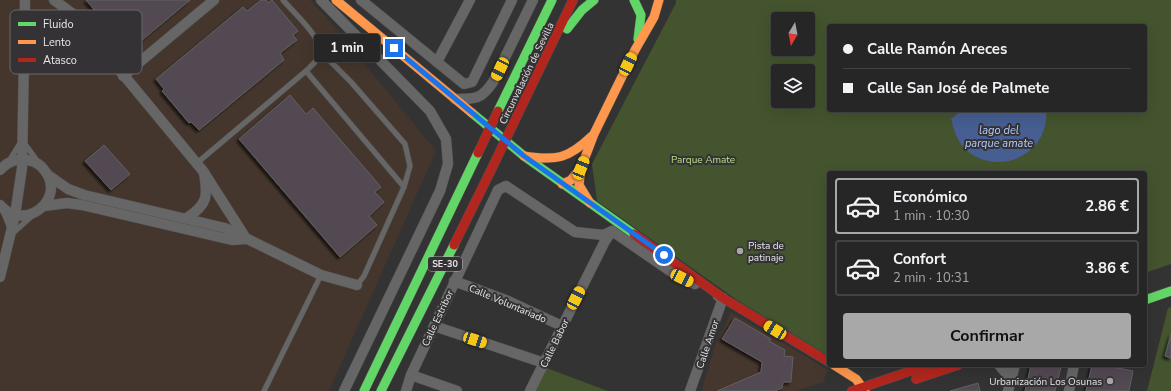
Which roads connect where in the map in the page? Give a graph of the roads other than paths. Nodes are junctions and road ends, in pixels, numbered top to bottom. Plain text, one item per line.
1 (25, 0) edge
2 (54, 0) edge
3 (214, 0) edge
4 (283, 0) edge
5 (321, 0) edge
6 (336, 0) edge
7 (470, 0) edge
8 (512, 0) edge
9 (533, 0) edge
10 (552, 0) edge
11 (573, 0) edge
12 (594, 0) edge
13 (634, 0) edge
14 (659, 0) edge
15 (367, 2) edge
16 (25, 10) edge
17 (68, 10) edge
18 (635, 50) junction
19 (320, 51) junction
20 (547, 53) junction
21 (142, 60) edge
22 (437, 62) junction
23 (306, 71) junction
24 (23, 74) edge
25 (125, 74) edge
26 (123, 76) joint
27 (455, 99) junction
28 (594, 134) junction
29 (22, 140) junction
30 (524, 156) junction
31 (562, 158) junction
32 (22, 159) junction
33 (3, 167) edge
34 (200, 167) junction
35 (581, 168) junction
36 (45, 171) junction
37 (558, 181) junction
38 (404, 187) junction
39 (590, 203) junction
40 (1, 206) edge
41 (44, 206) junction
42 (35, 213) junction
43 (15, 215) junction
44 (187, 218) junction
45 (612, 231) junction
46 (10, 235) junction
47 (246, 239) junction
48 (1, 266) edge
49 (320, 275) junction
50 (0, 277) edge
51 (454, 281) junction
52 (357, 285) joint
53 (413, 286) junction
54 (1171, 291) edge
55 (723, 298) junction
56 (1147, 299) edge
57 (434, 326) junction
58 (562, 326) junction
59 (827, 361) edge
60 (544, 363) junction
61 (396, 364) junction
62 (837, 367) edge
63 (923, 367) edge
64 (952, 367) edge
65 (1001, 367) edge
66 (1014, 367) edge
67 (1074, 367) edge
68 (411, 375) junction
69 (1011, 379) junction
70 (908, 382) dead end
71 (865, 389) edge
72 (264, 391) edge
73 (344, 391) edge
74 (359, 391) edge
75 (364, 391) edge
76 (381, 391) edge
77 (388, 391) edge
78 (406, 391) edge
79 (457, 391) edge
80 (530, 391) edge
81 (690, 391) edge
82 (852, 391) edge
83 (1008, 391) edge
84 (1068, 391) edge

1 - 16 street
2 - 17 street
3 - 21 street
4 - 19 lane
5 - 73 street
6 - 27 main road
7 - 22 street
8 - 22 street
9 - 27 street
10 - 53 main road, Circunvalación de Sevilla / SE-30, bridge
11 - 20 main road, Circunvalación de Sevilla / SE-30
12 - 20 main road
13 - 18 main road
14 - 18 main road
15 - 22 street
18 - 28 main road
19 - 23 lane
19 - 38 lane
20 - 61 main road, Circunvalación de Sevilla / SE-30, bridge
23 - 34 lane
23 - 38 lane
24 - 29 street
25 - 26 street
26 - 34 street
27 - 30 main road
28 - 31 main road
28 - 35 main road
29 - 32 street
29 - 33 lane
29 - 36 lane
30 - 31 main road
30 - 37 main road
31 - 37 main road
32 - 33 street
32 - 36 street
32 - 43 street
34 - 44 street
34 - 47 street
35 - 37 main road
35 - 39 main road
36 - 41 street
36 - 44 street
37 - 39 main road
38 - 52 lane
39 - 55 main road
40 - 43 street
40 - 46 lane
41 - 42 street
41 - 47 street
42 - 43 street
42 - 46 lane
43 - 46 street
44 - 47 street
45 - 51 street, Calle Estribor
45 - 55 street
45 - 58 street, Calle Babor
46 - 48 street
47 - 49 street
48 - 50 street
49 - 52 street
49 - 72 lane
51 - 57 street, Calle Estribor
51 - 58 street, Calle Voluntariado
53 - 74 main road
53 - 75 main road, Circunvalación de Sevilla / SE-30
54 - 56 main road
55 - 59 main road
55 - 81 street, Calle Amor
57 - 60 street
57 - 68 street, Calle Estribor
58 - 60 street, Calle Babor
60 - 80 street, Calle Babor
61 - 76 main road, Circunvalación de Sevilla / SE-30
61 - 77 main road
62 - 71 main road
63 - 71 main road
64 - 70 main road
65 - 69 street
66 - 69 street
67 - 84 street
68 - 78 street, Calle Estribor
68 - 79 street
69 - 83 street
71 - 82 main road

